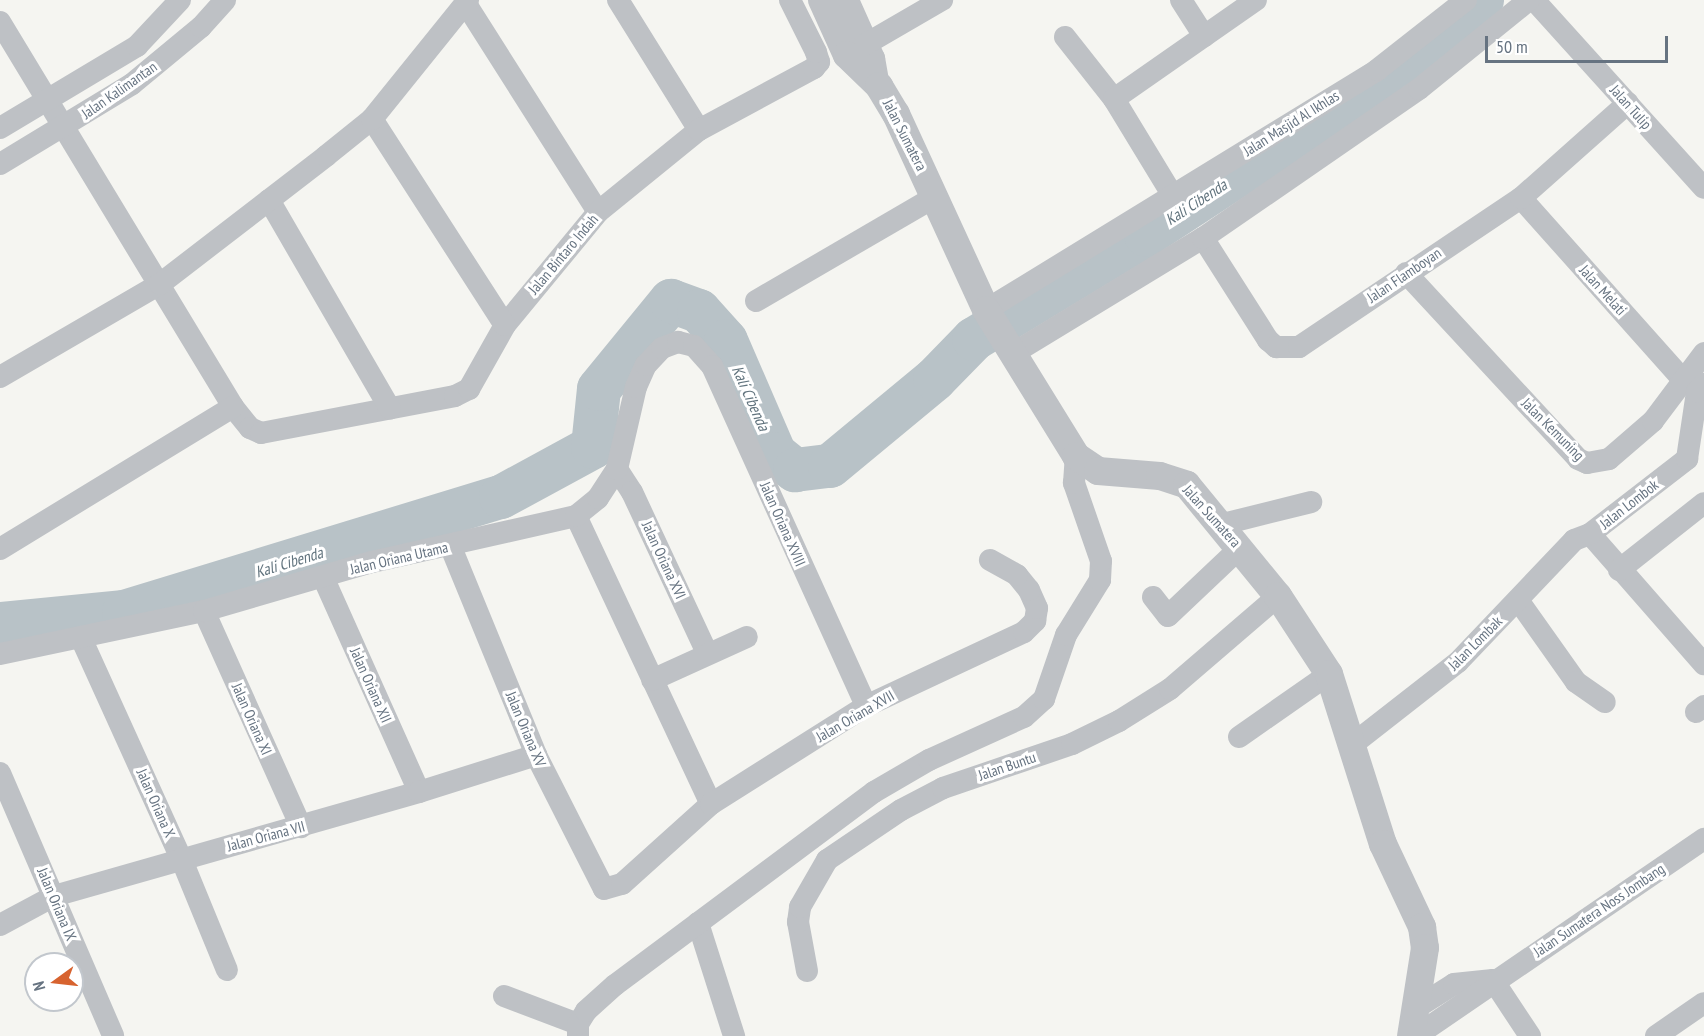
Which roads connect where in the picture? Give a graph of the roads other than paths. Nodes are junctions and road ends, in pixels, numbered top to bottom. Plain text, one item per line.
1 (180, 0) edge
2 (225, 0) edge
3 (618, 0) edge
4 (790, 0) edge
5 (822, 0) edge
6 (848, 0) edge
7 (942, 0) edge
8 (1181, 0) edge
9 (1256, 0) edge
10 (1466, 0) edge
11 (1529, 0) edge
12 (1534, 0) edge
13 (467, 2) edge
14 (0, 22) edge
15 (1204, 36) junction
16 (1065, 37) dead end
17 (857, 49) junction
18 (1114, 99) junction
19 (48, 100) junction
20 (1628, 103) junction
21 (372, 119) junction
22 (66, 127) junction
23 (0, 128) edge
24 (699, 130) junction
25 (0, 164) edge
26 (1704, 188) edge
27 (1173, 196) junction
28 (935, 197) junction
29 (1521, 198) junction
30 (269, 200) junction
31 (598, 212) junction
32 (1203, 238) junction
33 (1406, 273) junction
34 (160, 284) junction
35 (756, 301) dead end
36 (989, 316) junction
37 (505, 325) junction
38 (694, 346) joint
39 (1010, 351) junction
40 (1704, 352) edge
41 (0, 377) edge
42 (1695, 383) edge
43 (233, 407) junction
44 (390, 409) junction
45 (1076, 456) junction
46 (617, 469) junction
47 (1311, 502) dead end
48 (1704, 503) edge
49 (576, 516) junction
50 (1223, 524) junction
51 (1590, 534) junction
52 (450, 545) junction
53 (1241, 547) junction
54 (0, 549) edge
55 (990, 560) dead end
56 (1619, 570) junction
57 (323, 577) junction
58 (1278, 596) junction
59 (1152, 597) dead end
60 (1518, 600) junction
61 (204, 610) junction
62 (747, 637) dead end
63 (81, 638) junction
64 (706, 653) junction
65 (0, 654) edge
66 (1704, 664) edge
67 (1329, 674) junction
68 (652, 680) junction
69 (1605, 702) dead end
70 (867, 706) junction
71 (1239, 737) dead end
72 (1353, 744) junction
73 (536, 755) junction
74 (0, 773) edge
75 (419, 792) junction
76 (711, 804) junction
77 (301, 827) junction
78 (1704, 839) edge
79 (181, 858) junction
80 (622, 884) joint
81 (54, 896) junction
82 (698, 923) junction
83 (0, 925) edge
84 (227, 970) dead end
85 (807, 971) dead end
86 (1493, 980) junction
87 (504, 996) dead end
88 (1704, 1004) edge
89 (1416, 1008) junction
90 (580, 1024) edge
91 (113, 1036) edge
92 (734, 1036) edge
93 (1414, 1036) edge
94 (1530, 1036) edge
95 (1656, 1036) edge

1 - 19 street, Jalan Kalimantan
2 - 22 street, Jalan Kalimantan
3 - 24 street
4 - 24 street, Jalan Bintaro Indah
5 - 17 street, Jalan Sumatera
6 - 17 street, Jalan Sumatera
7 - 17 street
8 - 15 street
9 - 15 street
10 - 27 street, Jalan Masjid Al Ikhlas
11 - 32 street
12 - 20 street, Jalan Tulip
13 - 21 street
13 - 31 street
14 - 19 street
15 - 18 street
16 - 18 street
17 - 28 street, Jalan Sumatera
18 - 27 street
19 - 22 street
19 - 23 street, Jalan Kalimantan
20 - 26 street, Jalan Tulip
20 - 29 street, Jalan Flamboyan
21 - 30 street
21 - 37 street
22 - 25 street, Jalan Kalimantan
22 - 34 street
24 - 31 street, Jalan Bintaro Indah
27 - 36 street, Jalan Masjid Al Ikhlas
28 - 35 street
28 - 36 street, Jalan Sumatera
29 - 33 street, Jalan Flamboyan
29 - 42 street, Jalan Melati
30 - 34 street
30 - 44 street
31 - 37 street, Jalan Bintaro Indah
32 - 33 street, Jalan Flamboyan
32 - 39 street
33 - 42 street, Jalan Kemuning
34 - 41 street
34 - 43 street
36 - 39 street, Jalan Sumatera
37 - 44 street, Jalan Bintaro Indah
38 - 46 street, Jalan Oriana Utama
38 - 70 street, Jalan Oriana XVIII
39 - 45 street, Jalan Sumatera
40 - 42 street, Jalan Kemuning
42 - 51 street, Jalan Lombok
43 - 44 street, Jalan Bintaro Indah
43 - 54 street
45 - 50 street, Jalan Sumatera
45 - 82 street
46 - 49 street, Jalan Oriana Utama
46 - 64 street, Jalan Oriana XVI
47 - 50 street
48 - 56 street
49 - 52 street, Jalan Oriana Utama
49 - 68 street
50 - 53 street, Jalan Sumatera
51 - 56 street, Jalan Lombok
51 - 60 street, Jalan Lombak
52 - 57 street, Jalan Oriana Utama
52 - 73 street, Jalan Oriana XV
53 - 58 street, Jalan Sumatera
53 - 59 street
55 - 70 street, Jalan Oriana XVII
56 - 66 street, Jalan Lombok
57 - 61 street, Jalan Oriana Utama
57 - 75 street, Jalan Oriana XII
58 - 67 street, Jalan Sumatera
58 - 85 street, Jalan Buntu
60 - 69 street
60 - 72 street, Jalan Lombak
61 - 63 street, Jalan Oriana Utama
61 - 77 street, Jalan Oriana XI
62 - 64 street
63 - 65 street, Jalan Oriana Utama
63 - 79 street, Jalan Oriana X
64 - 68 street
67 - 71 street
67 - 72 street, Jalan Sumatera
68 - 76 street
70 - 76 street, Jalan Oriana XVII
72 - 89 street, Jalan Sumatera
73 - 75 street, Jalan Oriana VII
73 - 80 street, Jalan Oriana XV
74 - 81 street, Jalan Oriana IX
75 - 77 street, Jalan Oriana VII
76 - 80 street, Jalan Oriana XVII
77 - 79 street, Jalan Oriana VII
78 - 86 street, Jalan Sumatera Noss Jombang
79 - 81 street, Jalan Oriana VII
79 - 84 street, Jalan Oriana X
81 - 83 street, Jalan Oriana VII
81 - 91 street, Jalan Oriana IX
82 - 90 street
82 - 92 street
86 - 89 street, Jalan Sumatera Noss Jombang
86 - 93 street, Jalan Sumatera Noss Jombang
86 - 94 street
87 - 90 street
88 - 95 street
89 - 93 street, Jalan Sumatera

